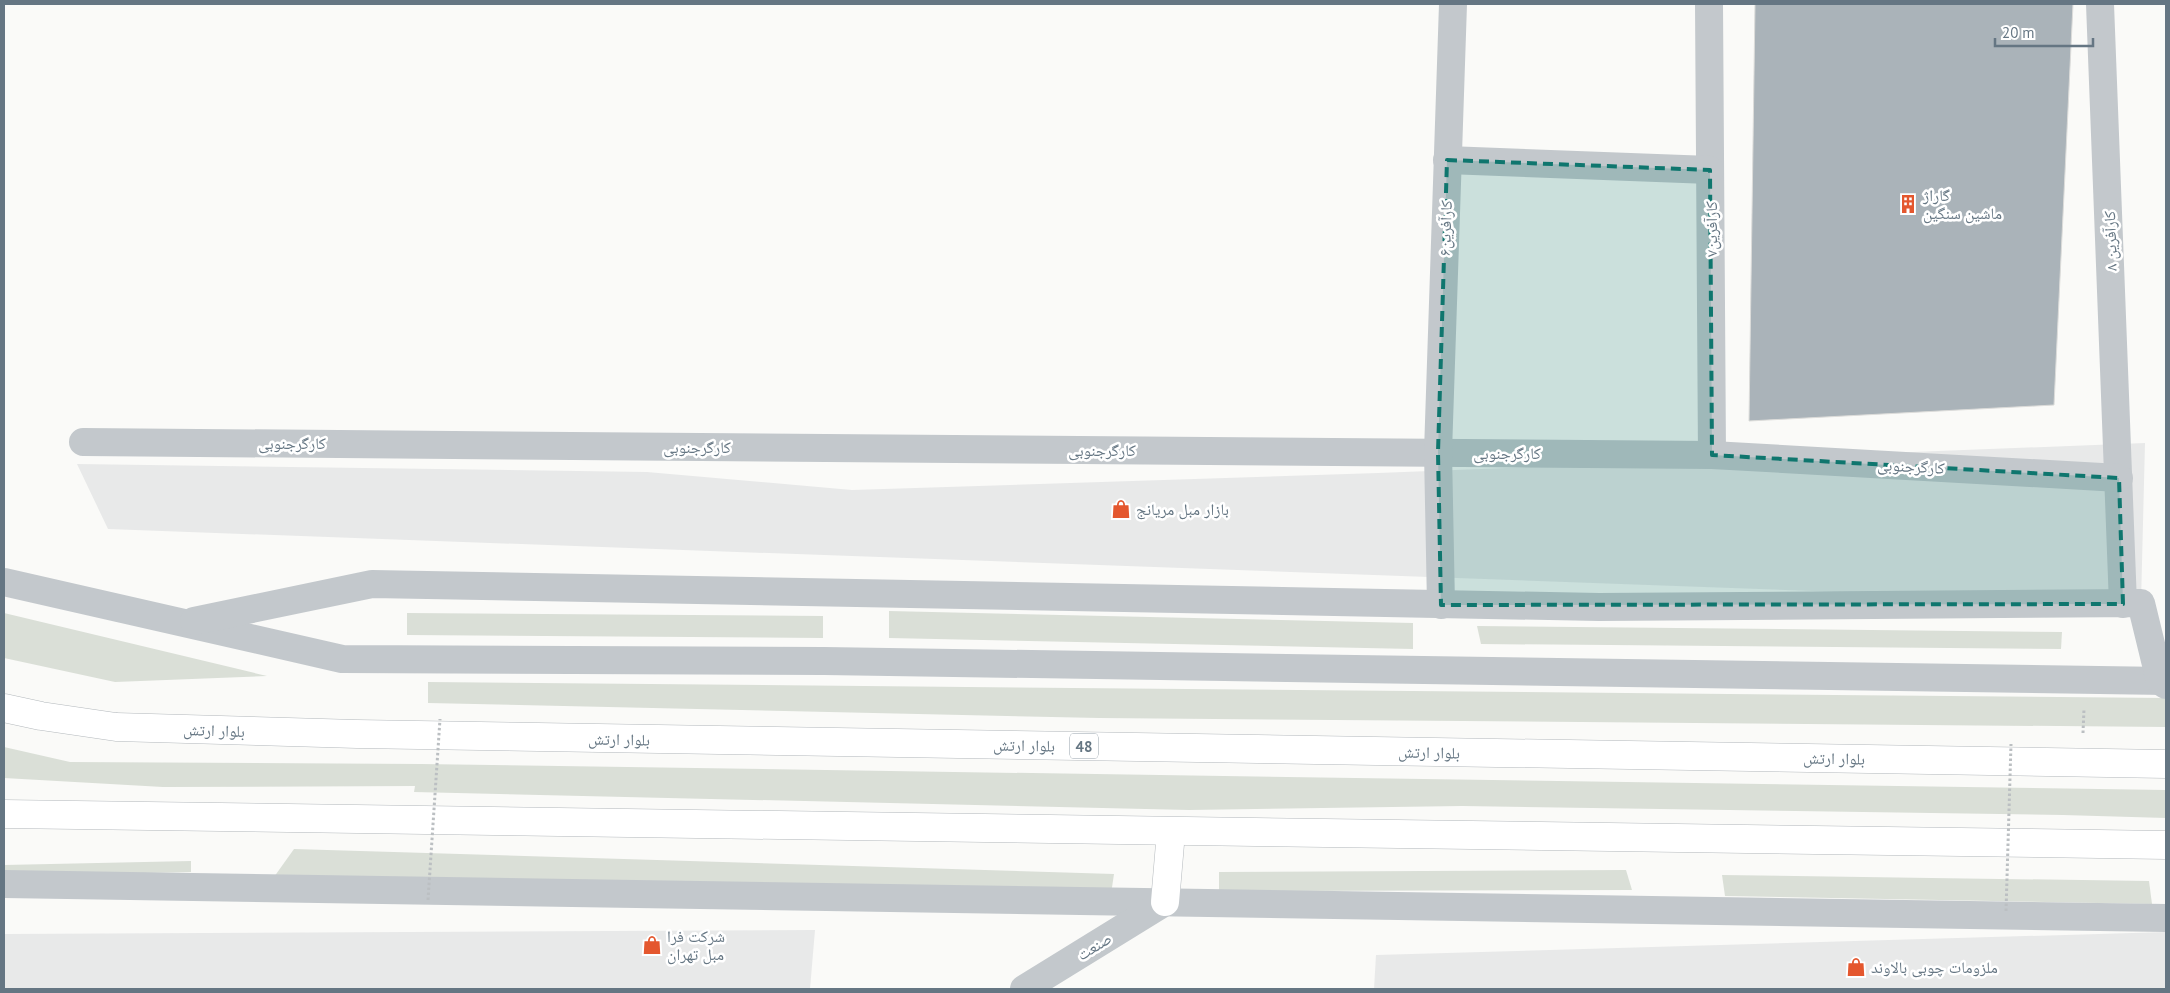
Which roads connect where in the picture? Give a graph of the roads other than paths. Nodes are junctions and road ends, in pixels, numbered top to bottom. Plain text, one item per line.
1 (1453, 4) edge
2 (1709, 4) edge
3 (2100, 4) edge
4 (1448, 160) junction
5 (1710, 170) junction
6 (83, 442) dead end
7 (1438, 452) junction
8 (1712, 454) junction
9 (2119, 478) junction
10 (4, 582) edge
11 (2123, 604) junction
12 (1441, 605) junction
13 (184, 623) junction
14 (2164, 683) edge
15 (4, 708) edge
16 (2166, 764) edge
17 (4, 814) edge
18 (1171, 832) junction
19 (2166, 845) edge
20 (4, 884) edge
21 (1165, 902) junction
22 (2166, 918) edge
23 (1024, 989) edge

1 - 4 street, کارآفرین۶
2 - 5 street, کارآفرین۷
3 - 9 street, کارآفرین ۸
4 - 5 street
4 - 7 street, کارآفرین۶
5 - 8 street, کارآفرین۷
6 - 7 street, کارگرجنوبی
7 - 8 street, کارگرجنوبی
7 - 12 street, کارآفرین۶
8 - 9 street, کارگرجنوبی
9 - 11 street, کارآفرین ۸
10 - 13 street
11 - 12 street
11 - 14 street
12 - 13 street
13 - 14 street
15 - 16 highway, بلوار ارتش / 48
17 - 18 highway
18 - 19 highway
18 - 21 highway
20 - 21 street
21 - 22 street
21 - 23 street, صنعت

